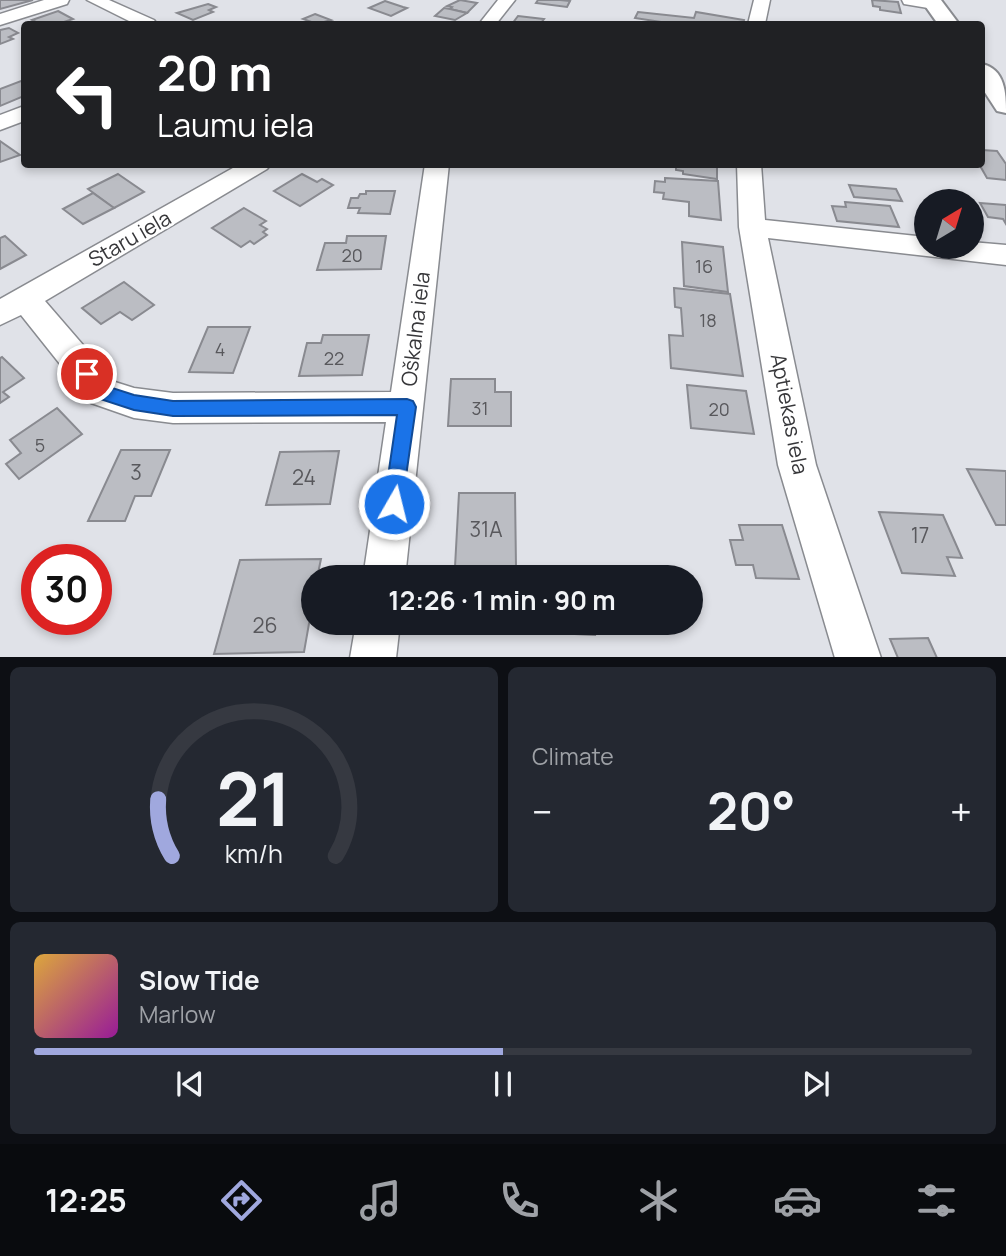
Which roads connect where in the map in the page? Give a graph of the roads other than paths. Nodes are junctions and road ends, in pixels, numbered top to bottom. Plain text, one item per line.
1 (61, 0) edge
2 (95, 0) edge
3 (507, 0) edge
4 (762, 0) edge
5 (910, 0) edge
6 (932, 2) edge
7 (0, 20) edge
8 (141, 21) edge
9 (490, 21) edge
10 (758, 21) edge
11 (946, 21) edge
12 (985, 75) edge
13 (1006, 105) edge
14 (21, 114) edge
15 (0, 123) edge
16 (252, 168) edge
17 (437, 168) edge
18 (749, 168) edge
19 (752, 227) junction
20 (914, 246) edge
21 (984, 253) edge
22 (1006, 256) edge
23 (12, 306) edge
24 (407, 407) junction
25 (386, 565) edge
26 (376, 635) edge
27 (373, 657) edge
28 (858, 657) edge

1 - 7 street
2 - 8 street
3 - 9 street
4 - 10 street
5 - 6 street
6 - 11 main road
12 - 13 main road
14 - 15 street
16 - 23 street, Staru iela
17 - 24 street, Oškalna iela
18 - 19 street, Aptiekas iela
19 - 20 street
19 - 28 street, Aptiekas iela
21 - 22 street
23 - 24 street
24 - 25 street, Oškalna iela
26 - 27 street

